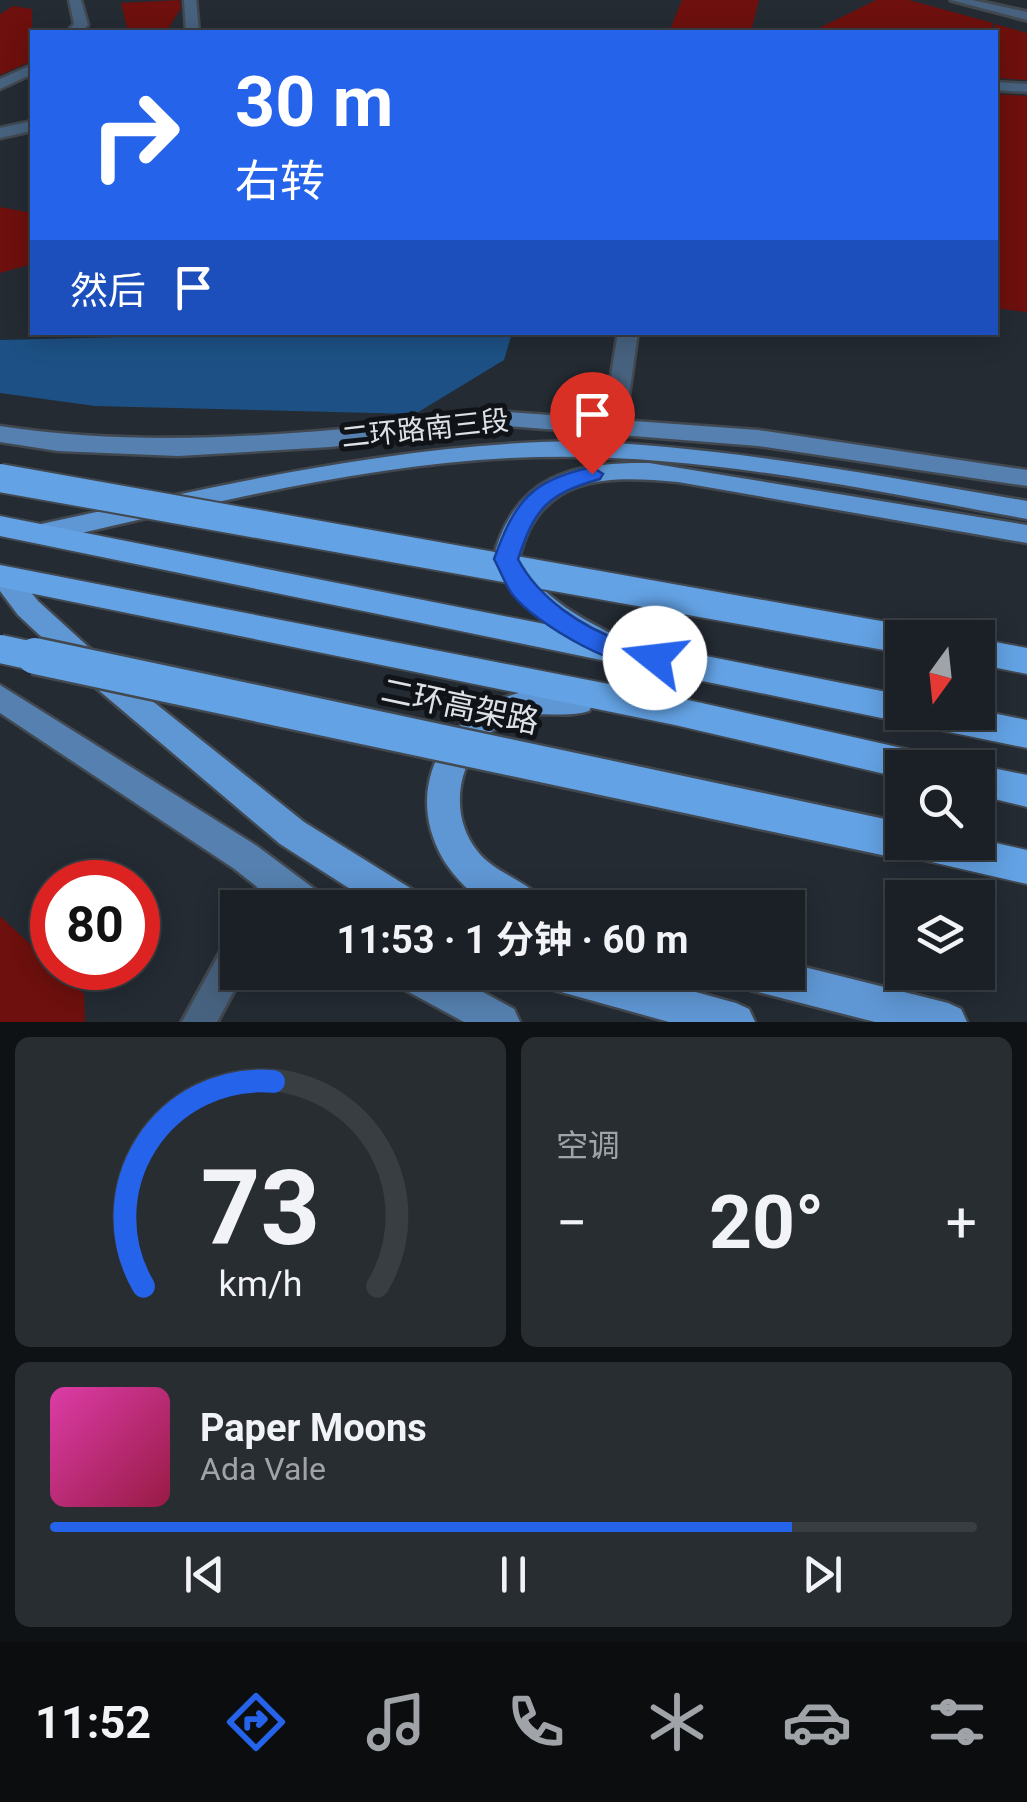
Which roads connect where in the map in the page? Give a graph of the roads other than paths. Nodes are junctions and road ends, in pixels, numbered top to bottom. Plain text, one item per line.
1 (74, 0) edge
2 (190, 0) edge
3 (957, 0) edge
4 (1027, 16) edge
5 (76, 30) edge
6 (193, 30) edge
7 (30, 69) edge
8 (0, 86) edge
9 (998, 86) edge
10 (1027, 88) edge
11 (30, 126) edge
12 (0, 133) edge
13 (627, 335) edge
14 (0, 434) edge
15 (610, 437) junction
16 (0, 478) edge
17 (1027, 478) edge
18 (1027, 510) edge
19 (0, 526) edge
20 (41, 533) junction
21 (1027, 534) edge
22 (2, 577) edge
23 (885, 636) edge
24 (0, 649) edge
25 (619, 651) junction
26 (995, 655) edge
27 (1027, 661) edge
28 (0, 697) edge
29 (885, 706) edge
30 (676, 711) junction
31 (995, 727) edge
32 (1027, 734) edge
33 (885, 759) edge
34 (995, 784) edge
35 (1027, 791) edge
36 (885, 837) edge
37 (994, 860) edge
38 (1027, 867) edge
39 (264, 890) edge
40 (382, 890) edge
41 (500, 890) edge
42 (220, 984) edge
43 (805, 986) edge
44 (442, 990) edge
45 (620, 990) edge
46 (199, 1022) edge
47 (501, 1022) edge
48 (736, 1022) edge
49 (948, 1022) edge

1 - 5 street
2 - 6 street
3 - 4 lane
7 - 8 street
9 - 10 street
11 - 12 street
13 - 15 street
14 - 15 main road, 二环路南三段
15 - 17 main road, 二环路南三段
15 - 18 main road
15 - 20 main road
16 - 23 highway, bridge
19 - 20 highway
20 - 25 highway
21 - 25 main road
22 - 30 highway
22 - 40 main road
24 - 36 highway, 二环高架路, bridge
25 - 29 highway
26 - 27 highway
28 - 39 main road
30 - 33 highway
30 - 41 main road
31 - 32 highway
34 - 35 highway
37 - 38 highway
42 - 46 lane
43 - 49 main road
44 - 47 main road
45 - 48 main road

